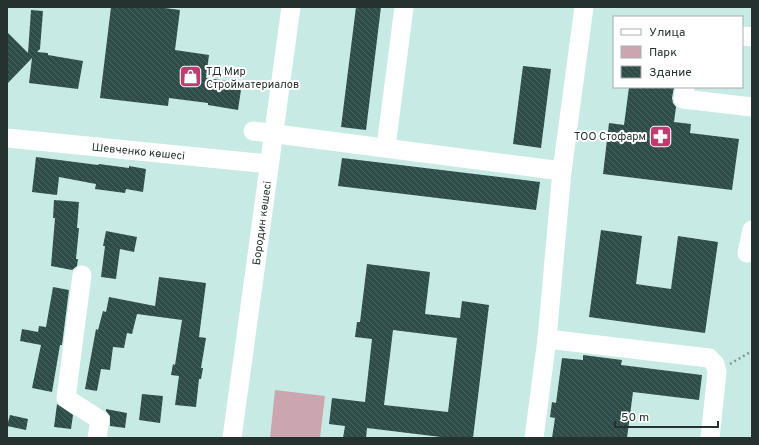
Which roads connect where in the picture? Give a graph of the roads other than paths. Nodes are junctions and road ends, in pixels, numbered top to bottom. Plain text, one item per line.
1 (290, 7) edge
2 (404, 7) edge
3 (584, 7) edge
4 (685, 88) edge
5 (752, 106) edge
6 (252, 131) dead end
7 (273, 133) junction
8 (7, 138) edge
9 (386, 147) junction
10 (269, 164) junction
11 (562, 171) junction
12 (752, 230) edge
13 (747, 253) dead end
14 (82, 275) dead end
15 (547, 339) junction
16 (97, 438) edge
17 (232, 438) edge
18 (534, 438) edge
19 (710, 438) edge

1 - 7 street, Бородин көшесі
2 - 9 street
3 - 11 street
4 - 5 street
6 - 7 street
7 - 9 street
7 - 10 street, Бородин көшесі
8 - 10 street, Шевченко көшесі
9 - 11 street
10 - 17 street, Бородин көшесі
11 - 15 street
12 - 13 street
14 - 16 street
15 - 18 street
15 - 19 street

